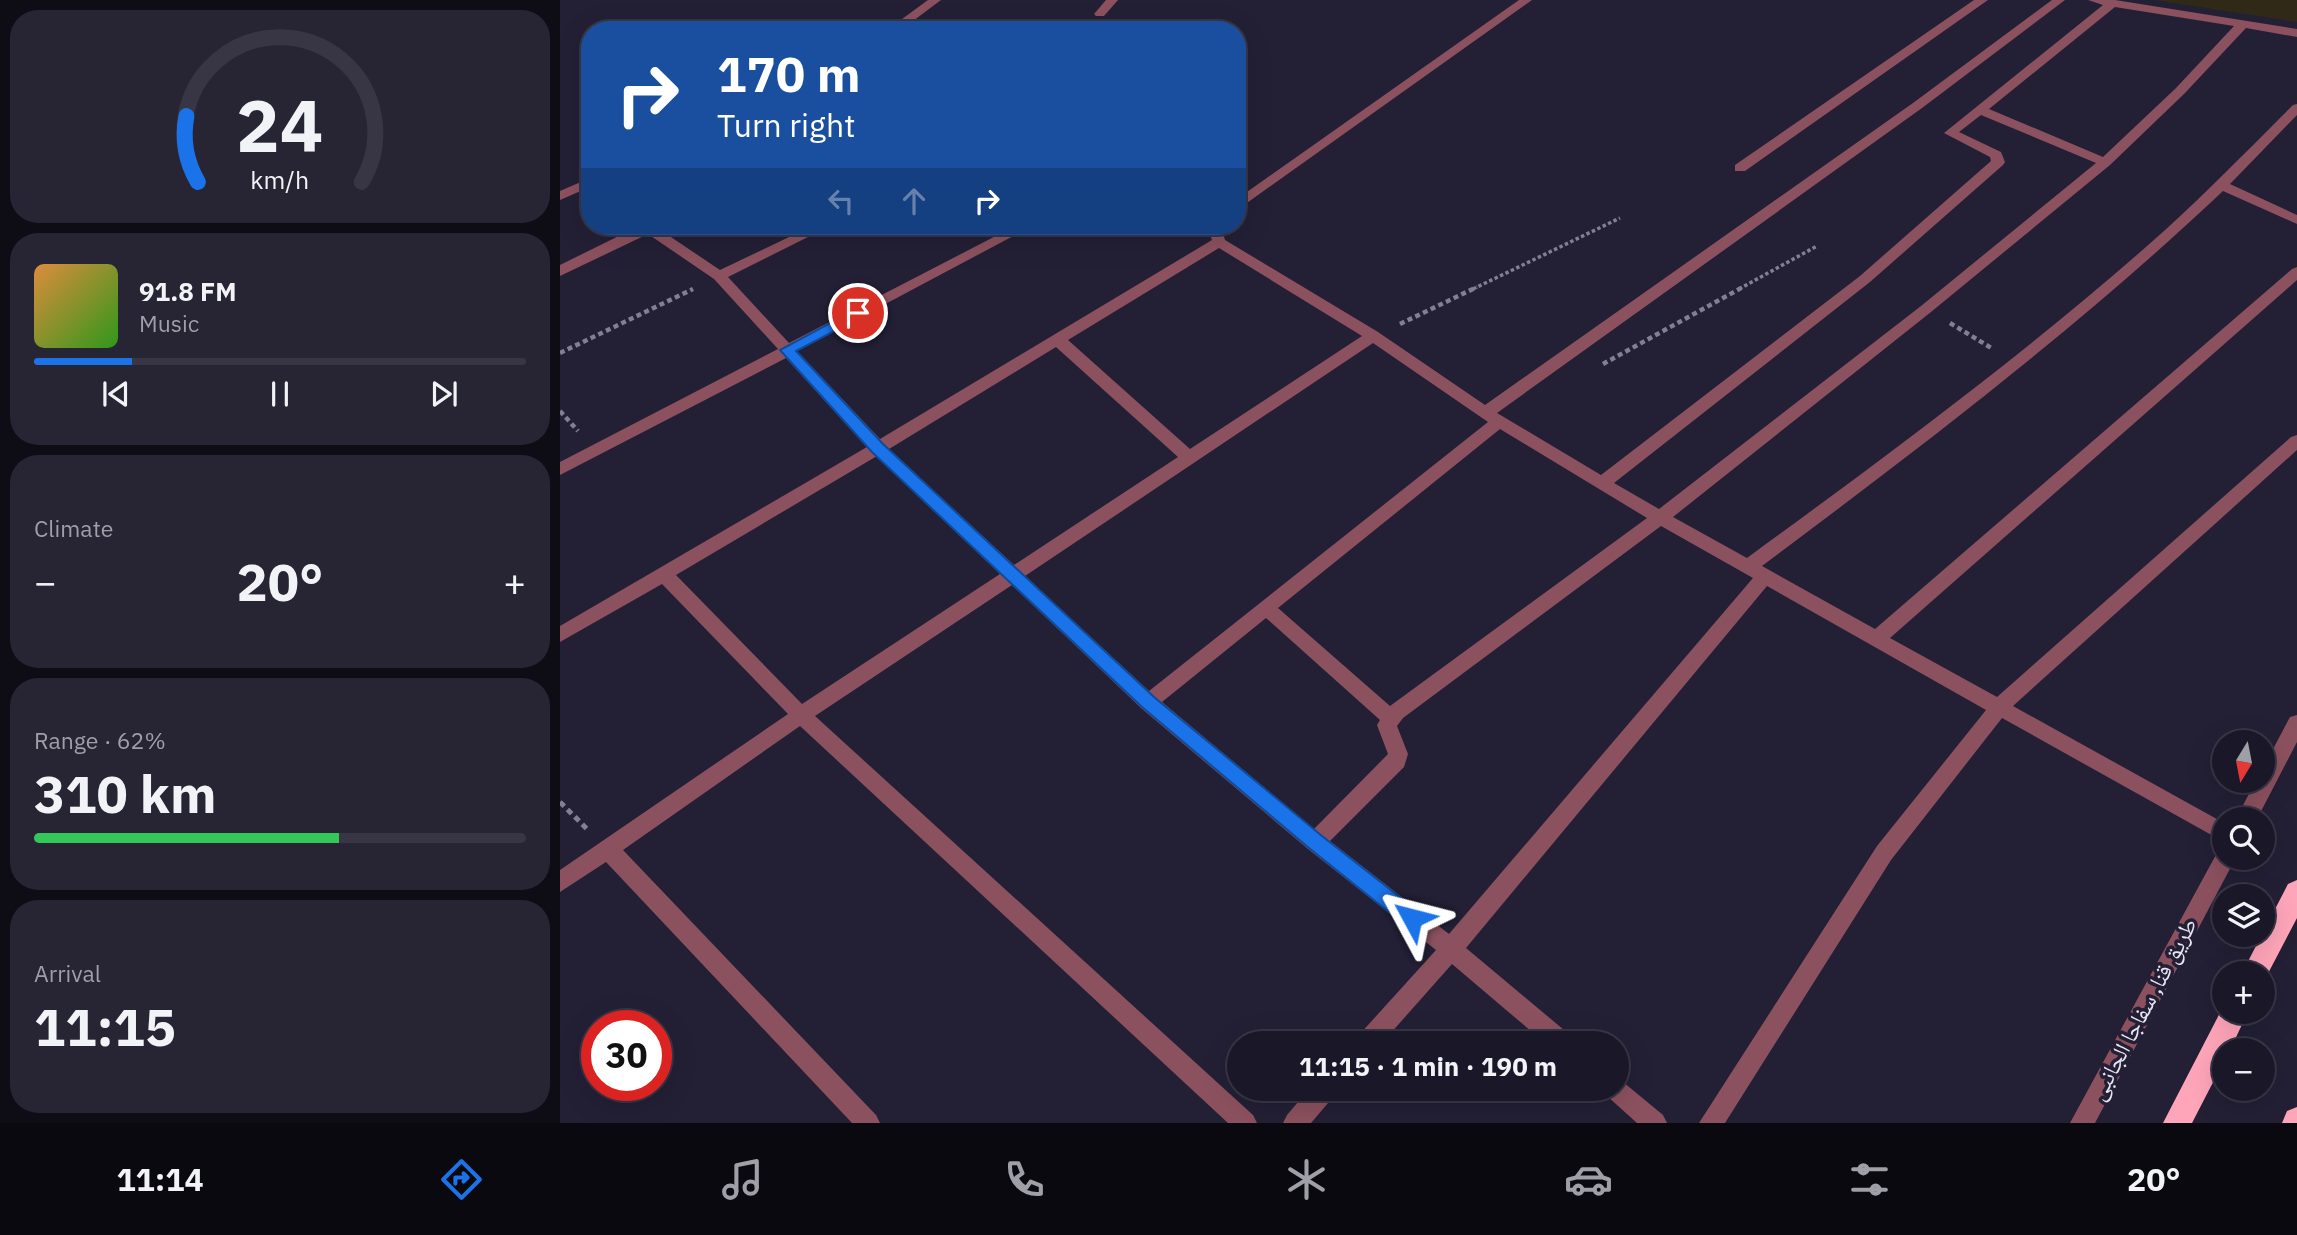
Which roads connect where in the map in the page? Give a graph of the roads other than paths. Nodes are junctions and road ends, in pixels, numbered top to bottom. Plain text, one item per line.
1 (935, 0) edge
2 (1112, 0) edge
3 (1526, 0) edge
4 (1982, 0) edge
5 (2059, 0) edge
6 (2094, 0) edge
7 (2113, 3) junction
8 (1100, 14) dead end
9 (906, 21) edge
10 (2243, 24) junction
11 (2297, 33) edge
12 (2297, 108) edge
13 (1980, 110) junction
14 (2105, 162) junction
15 (1740, 168) dead end
16 (2221, 185) junction
17 (581, 186) edge
18 (560, 196) edge
19 (1246, 200) edge
20 (2297, 220) edge
21 (634, 235) edge
22 (661, 235) edge
23 (804, 235) edge
24 (1009, 235) edge
25 (1215, 235) edge
26 (1218, 235) edge
27 (560, 271) edge
28 (2297, 272) edge
29 (719, 276) junction
30 (1373, 337) junction
31 (1058, 340) junction
32 (787, 350) junction
33 (1493, 417) junction
34 (2297, 441) edge
35 (878, 448) junction
36 (1190, 458) junction
37 (560, 469) edge
38 (1602, 483) junction
39 (1660, 518) junction
40 (663, 573) junction
41 (1755, 573) junction
42 (1012, 575) junction
43 (1266, 608) junction
44 (560, 635) edge
45 (1877, 639) junction
46 (1148, 702) junction
47 (2000, 706) junction
48 (801, 715) junction
49 (1391, 718) junction
50 (2297, 723) edge
51 (2252, 807) edge
52 (2212, 826) edge
53 (1315, 842) junction
54 (608, 849) junction
55 (2219, 870) edge
56 (560, 882) edge
57 (2297, 892) edge
58 (1451, 949) junction
59 (2261, 961) edge
60 (2229, 1024) edge
61 (1378, 1031) edge
62 (1548, 1031) edge
63 (1629, 1100) edge
64 (1314, 1101) edge
65 (868, 1123) edge
66 (1245, 1123) edge
67 (1295, 1123) edge
68 (1656, 1123) edge
69 (1711, 1123) edge
70 (2082, 1123) edge
71 (2177, 1123) edge

1 - 9 street
2 - 8 street
3 - 19 street
4 - 15 street
5 - 33 street
6 - 7 street
7 - 10 street
7 - 13 street
10 - 11 street
10 - 14 street
12 - 16 street
13 - 14 street
13 - 38 street
14 - 39 street
16 - 20 street
16 - 41 street
17 - 18 street
21 - 27 street
22 - 29 street
23 - 29 street
24 - 32 street
25 - 31 street
26 - 30 street
28 - 45 street
29 - 32 street
30 - 33 street
30 - 36 street
31 - 35 street
31 - 36 street
32 - 35 street
32 - 37 street
33 - 38 street
33 - 43 street
34 - 47 street
35 - 40 street
35 - 42 street
36 - 42 street
38 - 39 street
39 - 41 street
39 - 49 street
40 - 44 street
40 - 48 street
41 - 45 street
41 - 58 street
42 - 46 street
42 - 48 street
43 - 46 street
43 - 49 street
45 - 47 street
46 - 53 street
47 - 52 street
47 - 69 street
48 - 54 street
48 - 66 street
49 - 53 street
50 - 51 street
53 - 58 street
54 - 56 street
54 - 65 street
55 - 70 street, طريق قنا, سفاجا الجانبى
57 - 59 highway
58 - 61 street
58 - 62 street
60 - 71 highway
63 - 68 street
64 - 67 street

